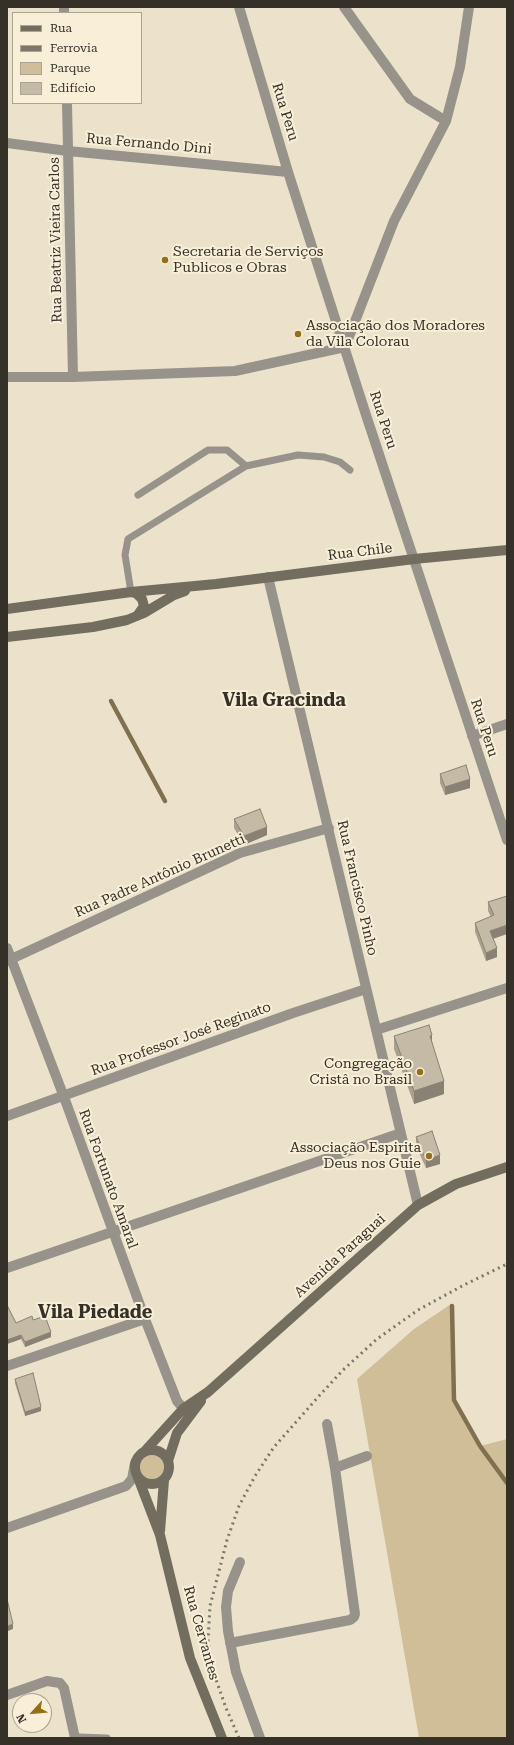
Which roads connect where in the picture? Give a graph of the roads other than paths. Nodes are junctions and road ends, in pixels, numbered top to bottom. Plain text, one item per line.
1 (239, 7) edge
2 (344, 7) edge
3 (469, 7) edge
4 (67, 104) edge
5 (446, 121) junction
6 (7, 143) edge
7 (68, 151) junction
8 (288, 172) junction
9 (345, 346) junction
10 (7, 377) edge
11 (73, 377) junction
12 (246, 466) junction
13 (350, 470) dead end
14 (138, 495) dead end
15 (507, 549) edge
16 (414, 559) junction
17 (268, 577) junction
18 (216, 584) junction
19 (131, 592) junction
20 (7, 609) edge
21 (137, 616) junction
22 (7, 637) edge
23 (507, 724) edge
24 (472, 736) junction
25 (329, 828) junction
26 (507, 840) edge
27 (7, 948) edge
28 (9, 960) edge
29 (507, 988) edge
30 (366, 989) junction
31 (376, 1030) junction
32 (64, 1096) junction
33 (7, 1116) edge
34 (401, 1133) junction
35 (507, 1167) edge
36 (418, 1205) junction
37 (112, 1232) junction
38 (7, 1268) edge
39 (145, 1319) junction
40 (7, 1366) edge
41 (186, 1412) junction
42 (327, 1424) dead end
43 (144, 1452) junction
44 (366, 1456) dead end
45 (168, 1461) junction
46 (335, 1468) junction
47 (136, 1469) junction
48 (164, 1480) junction
49 (7, 1528) edge
50 (160, 1535) junction
51 (240, 1562) dead end
52 (230, 1643) junction
53 (7, 1695) edge
54 (77, 1737) edge
55 (107, 1738) edge
56 (222, 1738) edge
57 (260, 1738) edge

1 - 8 street, Rua Peru
2 - 5 street
3 - 5 street
4 - 7 street, Rua Beatriz Vieira Carlos
5 - 9 street
6 - 7 street, Rua Fernando Dini
7 - 8 street, Rua Fernando Dini
7 - 11 street, Rua Beatriz Vieira Carlos
8 - 9 street, Rua Peru
9 - 11 street
9 - 16 street, Rua Peru
10 - 11 street
12 - 13 lane
12 - 14 lane
12 - 19 lane
15 - 16 street, Rua Chile
16 - 17 street, Rua Chile
16 - 24 street, Rua Peru
17 - 18 street, Rua Chile
17 - 25 street, Rua Francisco Pinho
18 - 19 street, Rua Chile
18 - 21 street, Rua Chile
19 - 20 street, Rua Chile
19 - 21 street
21 - 22 street, Rua Chile
23 - 24 street
24 - 26 street, Rua Peru
25 - 28 street, Rua Padre Antônio Brunetti
25 - 30 street, Rua Francisco Pinho
27 - 28 street, Rua Fortunato Amaral
28 - 32 street, Rua Fortunato Amaral
29 - 31 street
30 - 31 street, Rua Francisco Pinho
30 - 32 street, Rua Professor José Reginato
31 - 34 street, Rua Francisco Pinho
32 - 33 street, Rua Professor José Reginato
32 - 37 street, Rua Fortunato Amaral
34 - 36 street, Rua Francisco Pinho
34 - 37 street
35 - 36 street, Avenida Paraguai
36 - 41 street, Avenida Paraguai
37 - 38 street
37 - 39 street, Rua Fortunato Amaral
39 - 40 street
39 - 41 street, Rua Fortunato Amaral
41 - 43 street, Avenida Paraguai
41 - 45 street, Avenida Paraguai
42 - 46 street
43 - 45 street
43 - 47 street
44 - 46 street
45 - 48 street
46 - 52 street
47 - 48 street
47 - 49 street
47 - 50 street, Rua Cervantes
48 - 50 street, Rua Cervantes
50 - 56 street, Rua Cervantes
51 - 52 street, Rua Cervantes
52 - 57 street, Rua Cervantes
53 - 54 street
54 - 55 lane

